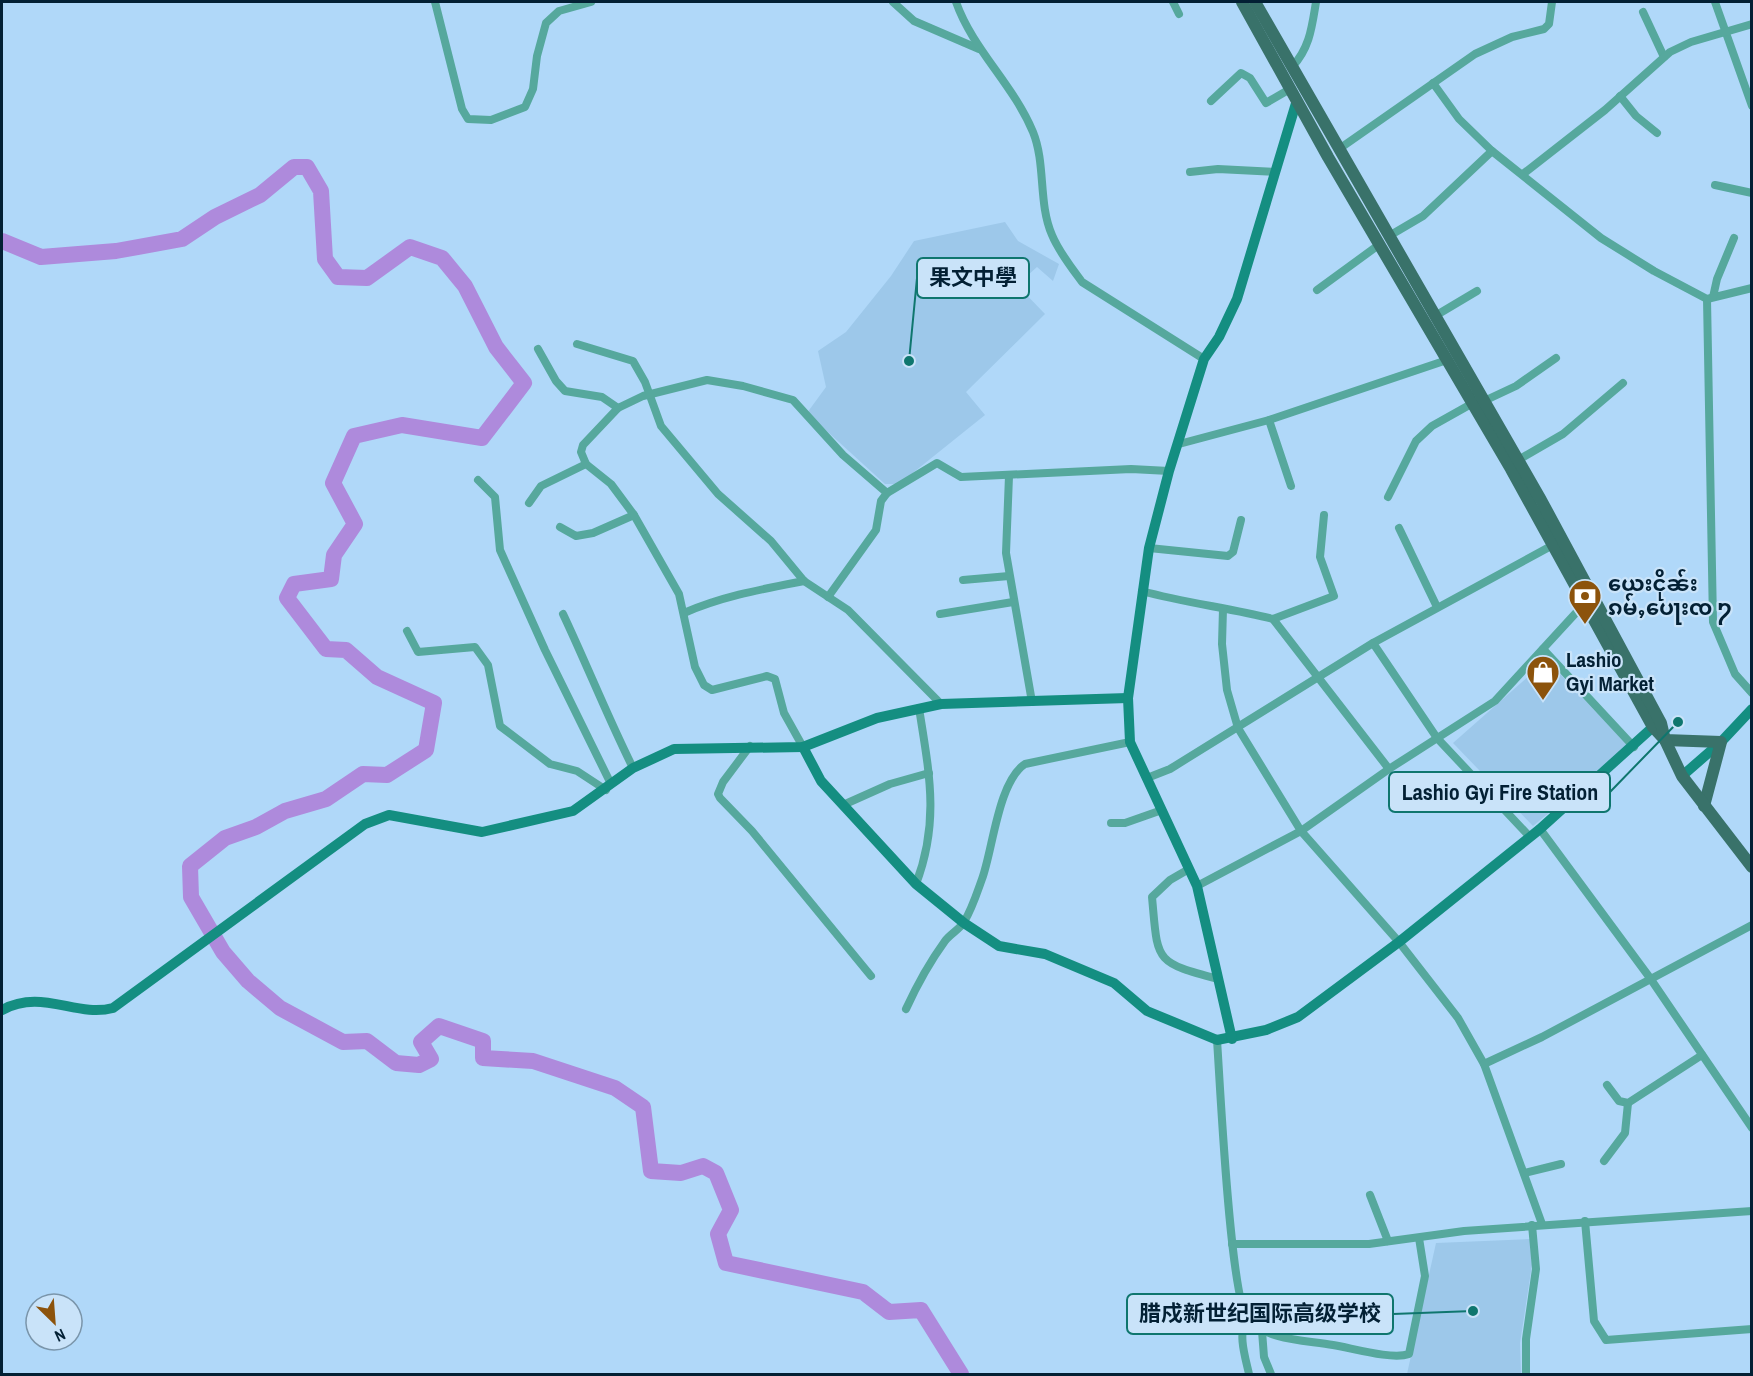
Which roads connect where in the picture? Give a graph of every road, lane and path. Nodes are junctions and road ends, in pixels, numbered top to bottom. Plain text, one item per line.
1 (435, 2) edge
2 (591, 2) edge
3 (893, 2) edge
4 (956, 2) edge
5 (1173, 2) edge
6 (1242, 2) edge
7 (1255, 2) edge
8 (1316, 2) edge
9 (1552, 2) edge
10 (1715, 2) edge
11 (1643, 12) dead end
12 (1179, 14) dead end
13 (1752, 24) edge
14 (1725, 30) junction
15 (979, 50) junction
16 (1664, 57) junction
17 (1292, 66) junction
18 (1433, 83) junction
19 (1290, 89) junction
20 (1620, 96) junction
21 (1211, 100) dead end
22 (1297, 100) junction
23 (1751, 104) edge
24 (1657, 134) dead end
25 (1339, 149) junction
26 (1492, 151) junction
27 (1190, 172) dead end
28 (1275, 172) junction
29 (1522, 174) junction
30 (1715, 185) dead end
31 (1752, 193) edge
32 (1734, 238) dead end
33 (1384, 240) junction
34 (1752, 288) edge
35 (1317, 290) dead end
36 (1477, 291) dead end
37 (1710, 298) junction
38 (1435, 316) junction
39 (577, 344) dead end
40 (538, 349) dead end
41 (1556, 358) dead end
42 (1204, 359) junction
43 (1447, 360) junction
44 (1623, 383) dead end
45 (649, 394) junction
46 (1478, 402) junction
47 (618, 408) junction
48 (1269, 420) junction
49 (1179, 444) junction
50 (1518, 460) junction
51 (586, 464) junction
52 (1169, 471) junction
53 (1009, 476) junction
54 (478, 480) dead end
55 (1292, 486) dead end
56 (887, 493) junction
57 (1388, 497) dead end
58 (529, 503) dead end
59 (634, 514) junction
60 (1324, 515) dead end
61 (1241, 520) dead end
62 (560, 527) dead end
63 (1399, 528) dead end
64 (1553, 545) junction
65 (1149, 548) junction
66 (1009, 576) junction
67 (963, 580) dead end
68 (804, 581) junction
69 (1142, 591) junction
70 (828, 597) junction
71 (1013, 602) junction
72 (1585, 603) junction
73 (1437, 607) junction
74 (1223, 609) junction
75 (684, 613) junction
76 (563, 614) dead end
77 (940, 614) dead end
78 (1273, 619) junction
79 (407, 631) dead end
80 (1373, 644) junction
81 (1543, 649) junction
82 (1318, 680) junction
83 (1752, 693) edge
84 (1128, 698) junction
85 (1032, 702) junction
86 (941, 704) junction
87 (919, 708) junction
88 (1752, 709) edge
89 (1238, 728) junction
90 (1653, 728) junction
91 (1437, 738) junction
92 (1665, 740) junction
93 (1130, 742) junction
94 (1721, 742) junction
95 (750, 746) junction
96 (803, 747) junction
97 (1634, 747) junction
98 (633, 768) junction
99 (1389, 769) junction
100 (929, 773) junction
101 (1682, 776) junction
102 (1147, 778) junction
103 (609, 787) junction
104 (843, 804) junction
105 (1704, 806) junction
106 (1162, 810) junction
107 (1111, 823) dead end
108 (1540, 829) junction
109 (1301, 831) junction
110 (1530, 837) junction
111 (1752, 867) edge
112 (1189, 869) junction
113 (916, 884) junction
114 (1197, 886) junction
115 (964, 923) junction
116 (1752, 925) edge
117 (1399, 942) junction
118 (871, 976) dead end
119 (1218, 978) junction
120 (1650, 978) junction
121 (906, 1009) dead end
122 (2, 1010) edge
123 (1232, 1039) junction
124 (1217, 1040) junction
125 (1702, 1055) junction
126 (1484, 1064) junction
127 (1607, 1085) dead end
128 (1628, 1103) junction
129 (1752, 1128) edge
130 (1604, 1161) dead end
131 (1561, 1164) dead end
132 (1524, 1173) junction
133 (1370, 1195) dead end
134 (1752, 1211) edge
135 (1585, 1221) junction
136 (1542, 1224) junction
137 (1532, 1225) junction
138 (1419, 1238) junction
139 (1388, 1241) junction
140 (1232, 1244) junction
141 (1246, 1318) junction
142 (1752, 1329) edge
143 (1262, 1331) junction
144 (1249, 1374) edge
145 (1271, 1374) edge
146 (1526, 1374) edge

1 - 2 street
3 - 15 street
4 - 15 street
5 - 12 street
6 - 19 main road
7 - 17 main road
8 - 17 street
9 - 18 street
10 - 14 street
11 - 16 street
13 - 14 street
14 - 16 street
14 - 23 street
15 - 42 street
16 - 20 street
17 - 25 main road
18 - 25 street
18 - 26 street
19 - 21 street
19 - 22 main road
20 - 24 street
20 - 29 street
22 - 28 street
22 - 33 main road
25 - 33 main road
26 - 29 street
26 - 33 street
27 - 28 street
28 - 42 street
29 - 37 street
30 - 31 street
32 - 37 street
33 - 35 street
33 - 38 main road
33 - 43 main road
34 - 37 street
36 - 38 street
37 - 83 street
38 - 46 main road
39 - 45 street
40 - 47 street
41 - 46 street
42 - 49 street
43 - 46 main road
43 - 48 street
44 - 50 street
45 - 47 street
45 - 56 street
45 - 68 street
46 - 50 main road
46 - 57 street
46 - 64 main road
47 - 51 street
48 - 49 street
48 - 55 street
49 - 52 street
50 - 92 main road
51 - 58 street
51 - 59 street
52 - 53 street
52 - 65 street
53 - 56 street
53 - 66 street
54 - 103 street
56 - 70 street
59 - 62 street
59 - 75 street
60 - 78 street
61 - 65 street
63 - 73 street
64 - 72 main road
64 - 73 street
65 - 69 street
66 - 67 street
66 - 71 street
68 - 70 street
68 - 75 street
69 - 74 street
69 - 84 street
70 - 86 street
71 - 77 street
71 - 85 street
72 - 81 street
72 - 90 main road
73 - 80 street
74 - 78 street
74 - 89 street
75 - 96 street
76 - 98 street
78 - 82 street
79 - 103 street
80 - 82 street
80 - 91 street
81 - 91 street
81 - 97 street
82 - 89 street
82 - 99 street
84 - 85 street
84 - 93 street
85 - 86 street
86 - 87 street
87 - 96 street
87 - 100 street
88 - 94 street
89 - 102 street
89 - 109 street
90 - 92 main road
90 - 97 street
91 - 99 street
91 - 110 street
92 - 94 main road
92 - 101 main road
93 - 102 street
93 - 115 street
94 - 101 street
94 - 105 main road
95 - 96 street
95 - 98 street
95 - 118 street
96 - 104 street
97 - 108 street
98 - 103 street
99 - 109 street
100 - 104 street
100 - 113 street
101 - 105 main road
102 - 106 street
103 - 122 street
104 - 113 street
105 - 111 main road
106 - 107 street
106 - 112 street
108 - 110 street
108 - 120 street
109 - 114 street
109 - 117 street
110 - 117 street
112 - 114 street
112 - 119 street
113 - 115 street
114 - 119 street
115 - 121 street
115 - 124 street
116 - 120 street
117 - 123 street
117 - 126 street
119 - 123 street
120 - 125 street
120 - 126 street
123 - 124 street
124 - 140 street
125 - 128 street
125 - 129 street
126 - 132 street
127 - 128 street
128 - 130 street
131 - 132 street
132 - 136 street
133 - 139 street
134 - 135 street
135 - 136 street
135 - 142 street
136 - 137 street
137 - 138 street
137 - 146 street
138 - 139 street
138 - 143 street
139 - 140 street
140 - 141 street
141 - 143 street
141 - 144 street
143 - 145 street

